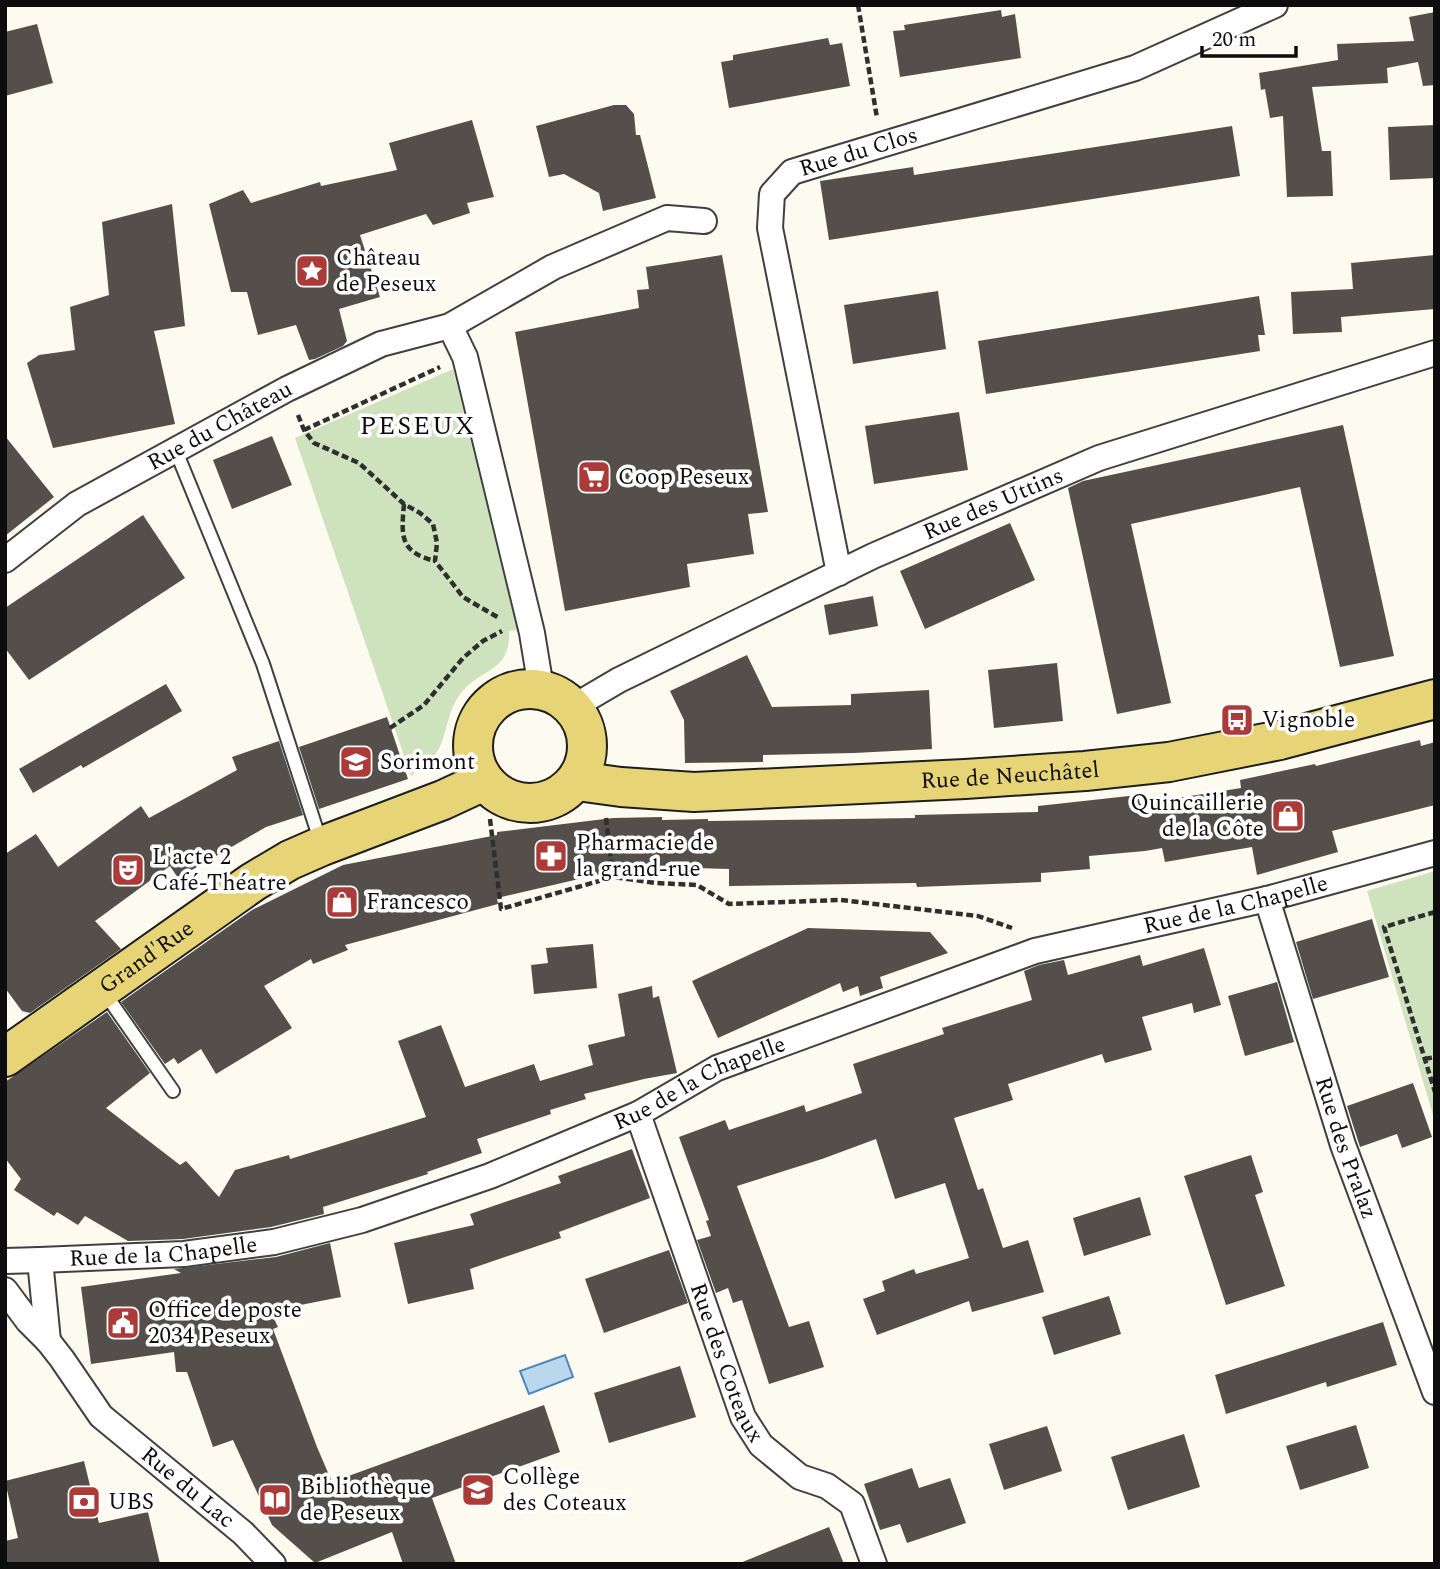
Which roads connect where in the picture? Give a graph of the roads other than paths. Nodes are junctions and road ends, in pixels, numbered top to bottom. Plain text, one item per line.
1 (1275, 5) edge
2 (704, 221) dead end
3 (450, 326) junction
4 (1435, 353) edge
5 (176, 451) junction
6 (5, 560) edge
7 (839, 573) junction
8 (541, 688) junction
9 (1435, 699) edge
10 (573, 708) junction
11 (577, 780) junction
12 (484, 781) junction
13 (322, 846) junction
14 (1435, 853) edge
15 (1267, 899) junction
16 (101, 989) junction
17 (5, 1057) edge
18 (173, 1091) dead end
19 (638, 1115) junction
20 (40, 1260) junction
21 (5, 1261) edge
22 (5, 1290) edge
23 (48, 1342) junction
24 (1435, 1392) edge
25 (274, 1564) edge
26 (874, 1564) edge

1 - 7 street, Rue du Clos
2 - 3 street, Rue du Château
3 - 5 street, Rue du Château
3 - 8 street
4 - 7 street, Rue des Uttins
5 - 6 street, Rue du Château
5 - 13 lane
7 - 10 street, Rue des Uttins
8 - 10 main road
8 - 12 main road
9 - 11 main road, Rue de Neuchâtel
10 - 11 main road
11 - 12 main road
12 - 13 main road, Grand'Rue
13 - 16 main road, Grand'Rue
14 - 15 street, Rue de la Chapelle
15 - 19 street, Rue de la Chapelle
15 - 24 street, Rue des Pralaz
16 - 17 main road, Grand'Rue
16 - 18 lane
19 - 20 street, Rue de la Chapelle
19 - 26 street, Rue des Coteaux
20 - 21 street
20 - 23 street, Rue de la Chapelle
22 - 23 street, Rue du Lac
23 - 25 street, Rue du Lac

